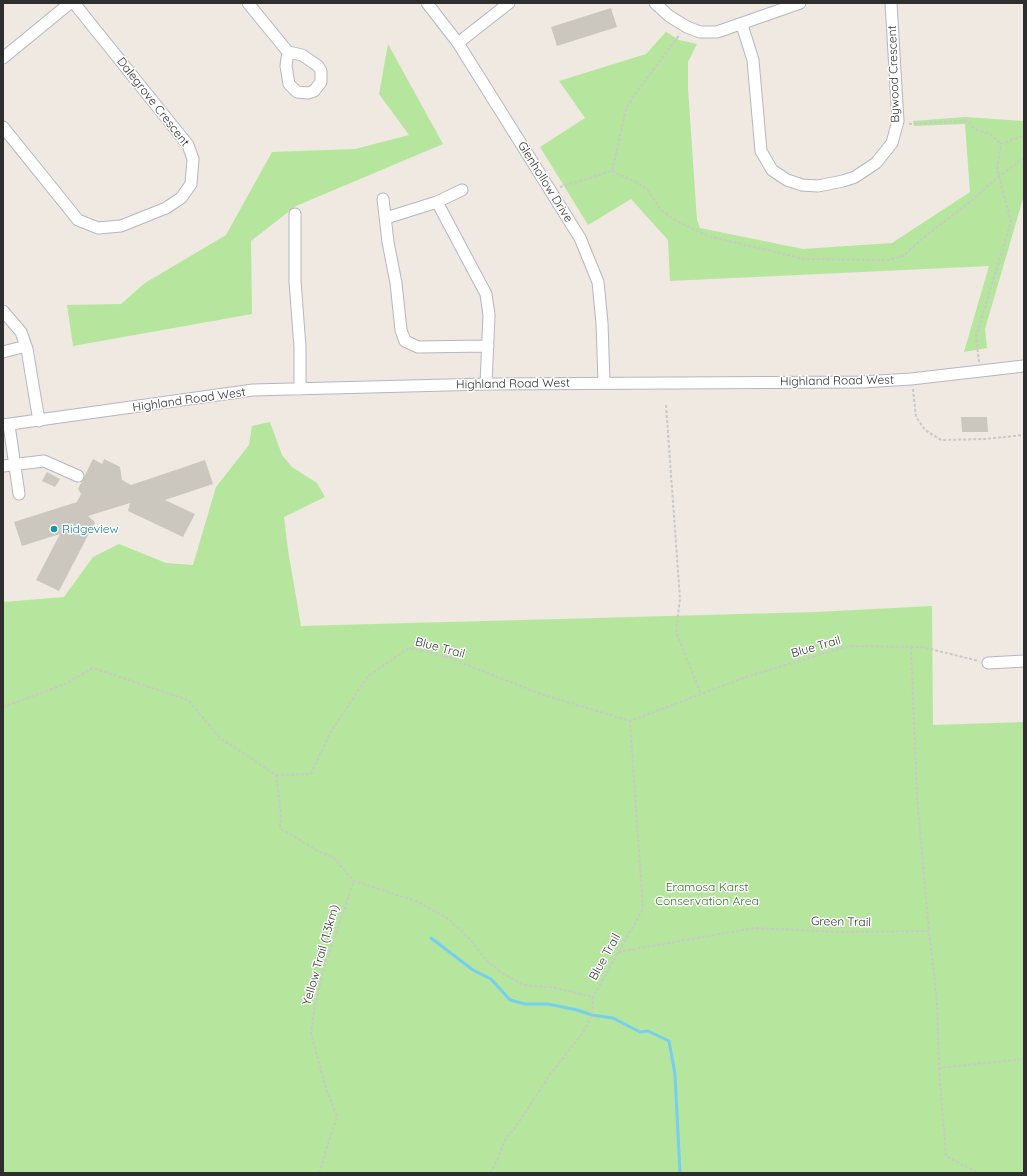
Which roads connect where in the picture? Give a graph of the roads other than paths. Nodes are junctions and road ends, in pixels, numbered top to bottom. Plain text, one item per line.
1 (70, 3) edge
2 (74, 3) edge
3 (248, 3) edge
4 (427, 3) edge
5 (509, 3) edge
6 (655, 3) edge
7 (800, 3) edge
8 (891, 3) edge
9 (742, 25) junction
10 (458, 43) junction
11 (288, 52) dead end
12 (3, 58) edge
13 (3, 127) edge
14 (462, 190) dead end
15 (383, 199) dead end
16 (437, 202) junction
17 (295, 214) dead end
18 (386, 218) junction
19 (3, 311) edge
20 (26, 346) junction
21 (488, 346) junction
22 (3, 352) edge
23 (1024, 366) edge
24 (604, 382) junction
25 (486, 384) junction
26 (300, 389) junction
27 (39, 421) junction
28 (6, 425) edge
29 (14, 465) junction
30 (3, 466) edge
31 (78, 476) dead end
32 (19, 494) dead end
33 (1024, 661) edge
34 (988, 663) road end

1 - 12 street
2 - 13 street, Dalegrove Crescent
3 - 11 street
4 - 10 street, Glenhollow Drive
5 - 10 street
6 - 9 street
7 - 9 street
8 - 9 street, Bywood Crescent
10 - 24 street, Glenhollow Drive
14 - 16 street
15 - 18 street
16 - 18 street
16 - 21 street
17 - 26 street
18 - 21 street
19 - 20 street
20 - 22 street
20 - 27 street
21 - 25 street
23 - 24 street, Highland Road West
24 - 25 street, Highland Road West
25 - 26 street, Highland Road West
26 - 27 street, Highland Road West
27 - 28 street, Highland Road West
28 - 29 street
29 - 30 street
29 - 31 street
29 - 32 street
33 - 34 street

